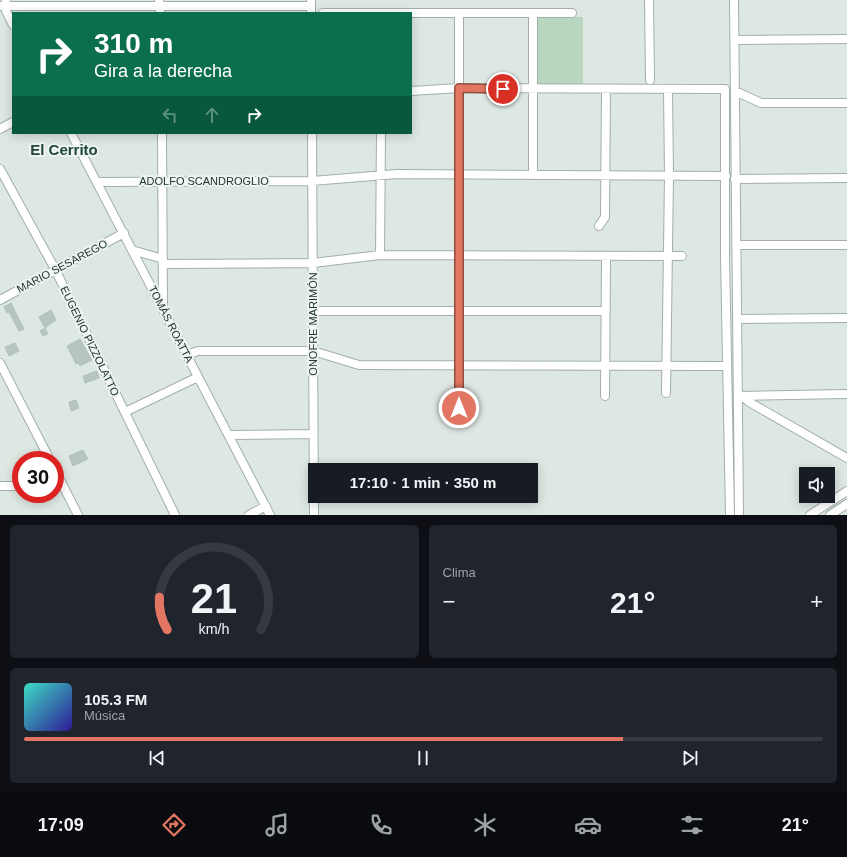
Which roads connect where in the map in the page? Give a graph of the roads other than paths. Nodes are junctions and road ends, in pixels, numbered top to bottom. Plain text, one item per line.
1 (649, 0) edge
2 (734, 0) edge
3 (3, 4) edge
4 (311, 6) edge
5 (159, 7) edge
6 (412, 13) edge
7 (459, 13) junction
8 (533, 13) junction
9 (572, 13) dead end
10 (12, 23) edge
11 (847, 39) edge
12 (734, 40) junction
13 (650, 80) dead end
14 (459, 88) junction
15 (533, 89) junction
16 (606, 89) junction
17 (668, 89) junction
18 (412, 91) edge
19 (735, 91) junction
20 (847, 102) edge
21 (12, 123) edge
22 (0, 129) edge
23 (72, 134) edge
24 (162, 134) edge
25 (312, 134) edge
26 (381, 134) edge
27 (0, 169) edge
28 (606, 174) junction
29 (382, 175) junction
30 (459, 175) junction
31 (533, 175) junction
32 (669, 176) junction
33 (726, 176) junction
34 (847, 178) edge
35 (735, 179) junction
36 (163, 181) junction
37 (312, 181) junction
38 (97, 182) junction
39 (599, 226) dead end
40 (124, 233) junction
41 (847, 244) edge
42 (736, 245) junction
43 (132, 250) junction
44 (380, 255) junction
45 (459, 255) junction
46 (668, 256) junction
47 (682, 256) dead end
48 (606, 257) junction
49 (164, 262) junction
50 (313, 263) junction
51 (56, 271) junction
52 (0, 300) edge
53 (163, 308) junction
54 (606, 310) junction
55 (313, 311) junction
56 (459, 311) junction
57 (847, 318) edge
58 (737, 319) junction
59 (313, 351) junction
60 (187, 355) junction
61 (0, 363) edge
62 (459, 365) junction
63 (666, 365) junction
64 (606, 366) junction
65 (727, 366) junction
66 (198, 377) junction
67 (666, 393) dead end
68 (847, 394) edge
69 (605, 396) dead end
70 (740, 396) junction
71 (459, 408) dead end
72 (125, 412) junction
73 (313, 434) junction
74 (229, 435) junction
75 (45, 451) edge
76 (847, 458) edge
77 (0, 486) edge
78 (12, 486) edge
79 (847, 491) edge
80 (64, 493) edge
81 (847, 504) edge
82 (266, 506) junction
83 (78, 515) edge
84 (175, 515) edge
85 (249, 515) edge
86 (270, 515) edge
87 (314, 515) edge
88 (730, 515) edge
89 (739, 515) edge
90 (810, 515) edge
91 (830, 515) edge

1 - 13 street
2 - 12 street
3 - 5 street
3 - 10 street
4 - 5 street
6 - 7 street
7 - 8 street
7 - 14 street
8 - 9 street
8 - 15 street
11 - 12 street
12 - 19 street
14 - 15 street
14 - 18 street
14 - 30 street
15 - 16 street
15 - 31 street
16 - 17 street
16 - 28 street
17 - 32 street
17 - 33 street
19 - 20 street
19 - 35 street
21 - 22 street
23 - 38 street, TOMÁS ROATTA
24 - 36 street
25 - 37 street, ONOFRE MARIMÓN
26 - 29 street
27 - 51 street, EUGENIO PIZZOLATTO
28 - 31 street, ADOLFO SCANDROGLIO
28 - 32 street, ADOLFO SCANDROGLIO
28 - 39 street
29 - 30 street, ADOLFO SCANDROGLIO
29 - 37 street, ADOLFO SCANDROGLIO
29 - 44 street
30 - 31 street, ADOLFO SCANDROGLIO
30 - 45 street
32 - 33 street, ADOLFO SCANDROGLIO
32 - 46 street
33 - 65 street
34 - 35 street
35 - 42 street
36 - 37 street, ADOLFO SCANDROGLIO
36 - 38 street, ADOLFO SCANDROGLIO
36 - 49 street
37 - 50 street, ONOFRE MARIMÓN
38 - 40 street, TOMÁS ROATTA
40 - 43 street, TOMÁS ROATTA
40 - 51 street, MARIO SESAREGO
41 - 42 street
42 - 58 street
43 - 49 street
43 - 53 street, TOMÁS ROATTA
44 - 45 street
44 - 50 street
45 - 48 street
45 - 56 street
46 - 47 street
46 - 48 street
46 - 63 street
48 - 54 street
49 - 50 street
49 - 53 street
50 - 55 street, ONOFRE MARIMÓN
51 - 52 street, MARIO SESAREGO
51 - 72 street, EUGENIO PIZZOLATTO
53 - 60 street, TOMÁS ROATTA
54 - 56 street
54 - 64 street
55 - 56 street
55 - 59 street, ONOFRE MARIMÓN
56 - 62 street
57 - 58 street
58 - 70 street
59 - 60 street
59 - 62 street
59 - 73 street, ONOFRE MARIMÓN
60 - 66 street, TOMÁS ROATTA
61 - 75 street
62 - 64 street
62 - 71 street
63 - 64 street
63 - 65 street
63 - 67 street
64 - 69 street
65 - 88 street
66 - 72 street
66 - 74 street, TOMÁS ROATTA
68 - 70 street
70 - 76 street
70 - 89 street
72 - 84 street, EUGENIO PIZZOLATTO
73 - 74 street
73 - 87 street, ONOFRE MARIMÓN
74 - 82 street, TOMÁS ROATTA
77 - 78 street
79 - 90 street
80 - 83 street
81 - 91 street
82 - 85 street
82 - 86 street, TOMÁS ROATTA

